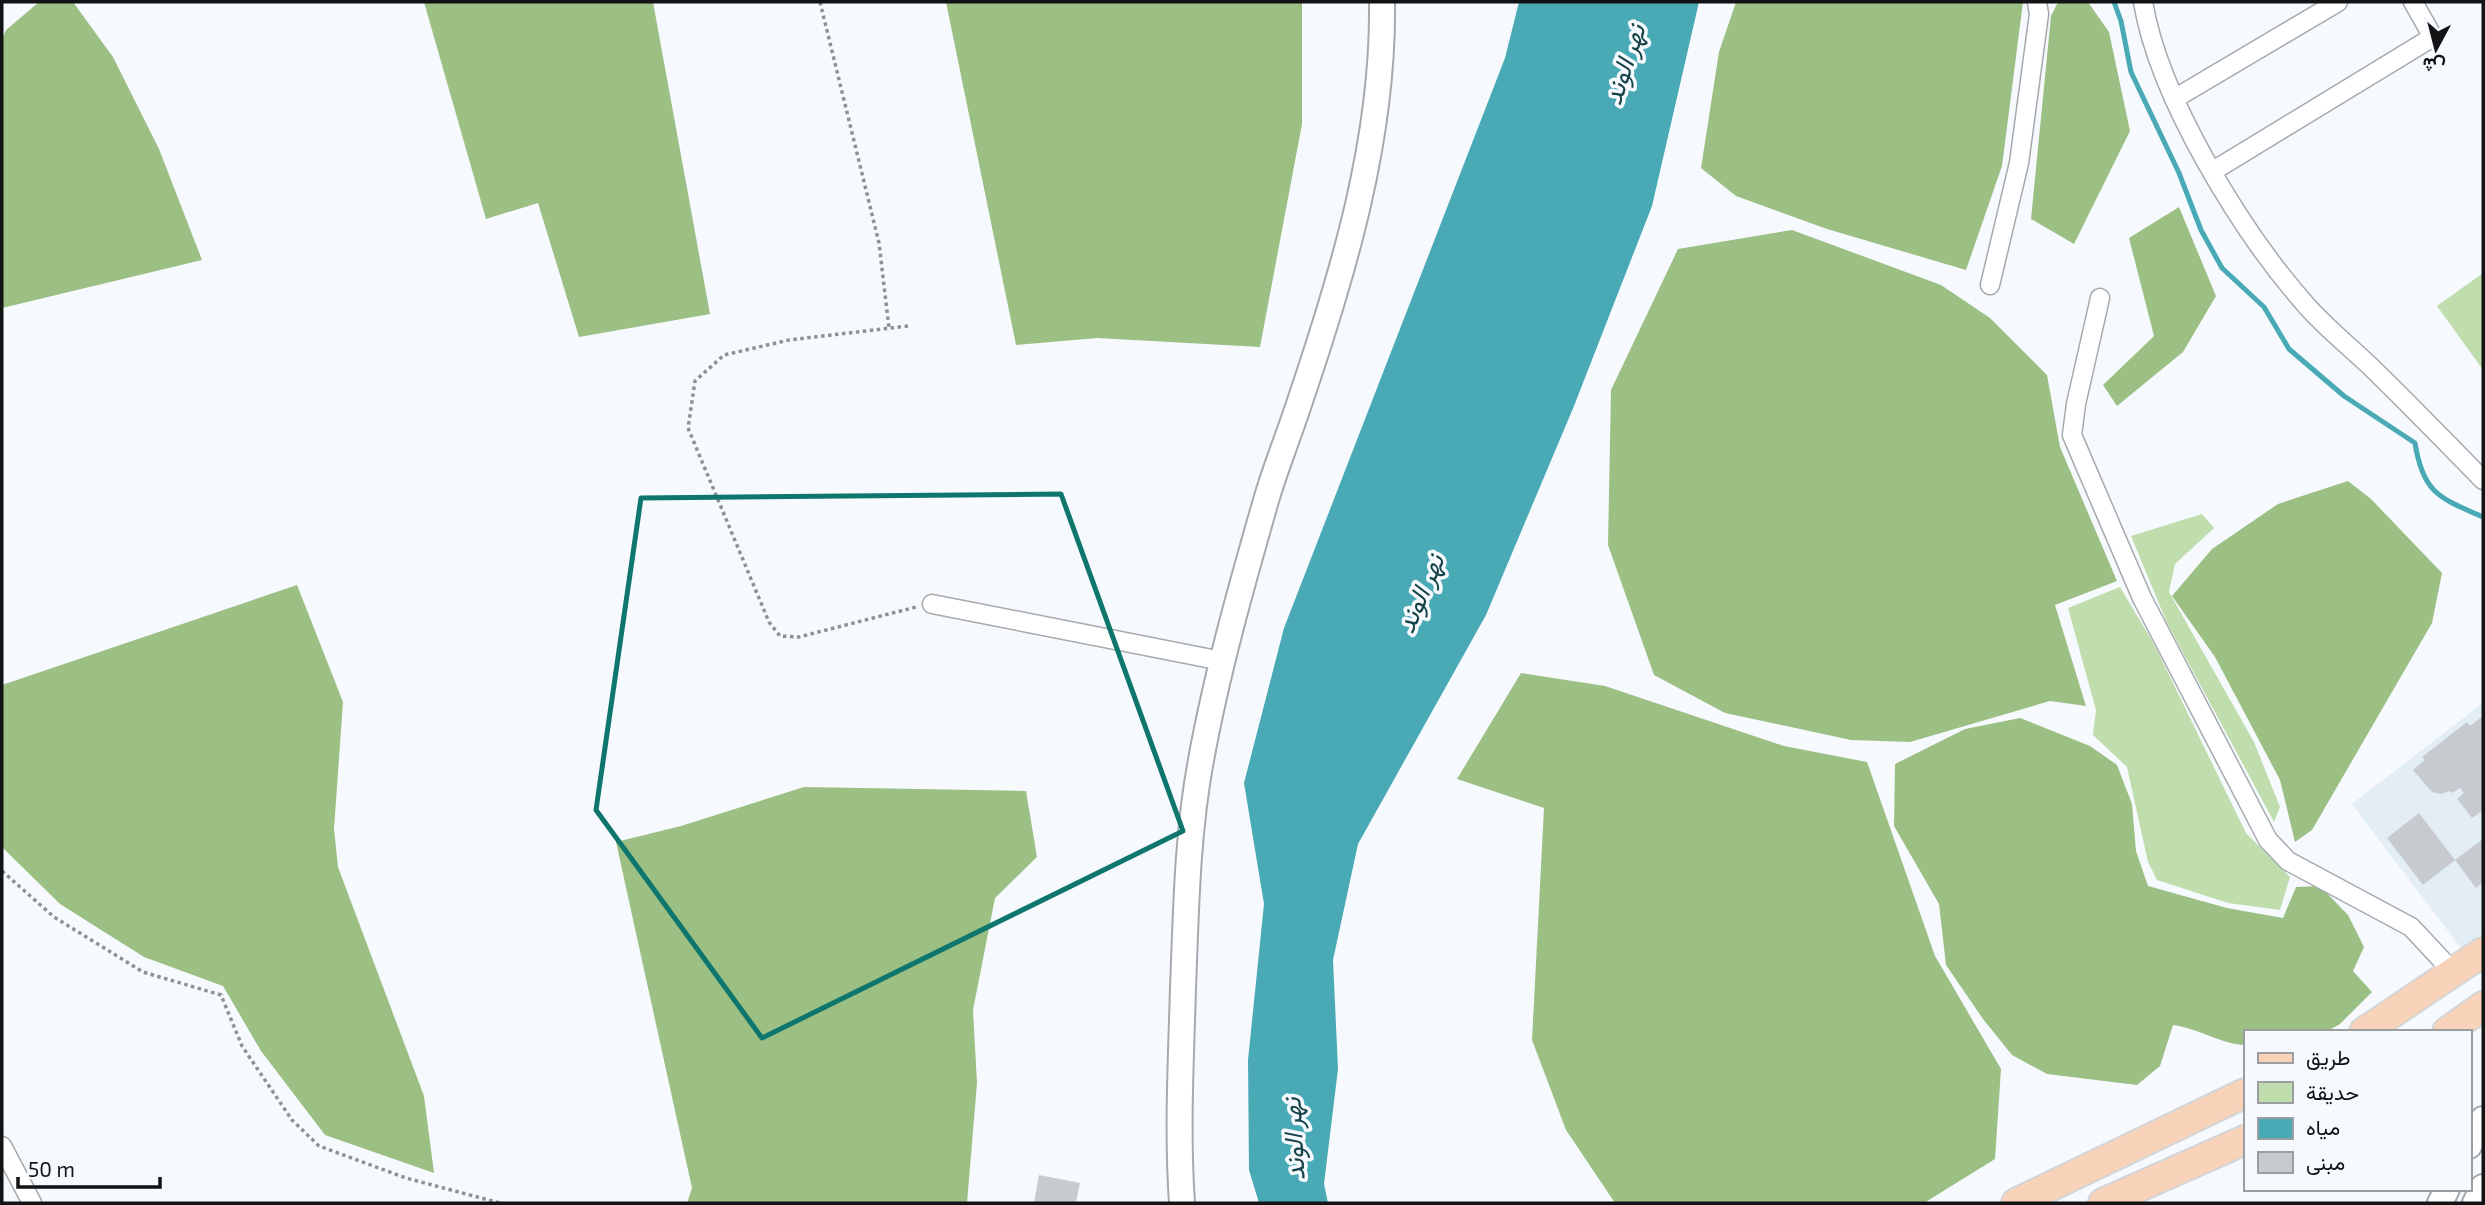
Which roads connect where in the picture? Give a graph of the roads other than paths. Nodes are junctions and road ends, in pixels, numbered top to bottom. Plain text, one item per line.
1 (1382, 2) edge
2 (2037, 2) edge
3 (2143, 2) edge
4 (2338, 2) edge
5 (2413, 2) edge
6 (2174, 99) junction
7 (2213, 171) junction
8 (1990, 285) dead end
9 (2100, 299) dead end
10 (2483, 480) edge
11 (932, 604) road end
12 (1222, 661) junction
13 (2483, 952) edge
14 (2454, 972) junction
15 (2481, 1009) edge
16 (2367, 1030) edge
17 (2450, 1030) edge
18 (2244, 1093) edge
19 (2483, 1119) edge
20 (2244, 1140) edge
21 (1178, 1141) junction
22 (2471, 1142) edge
23 (2, 1146) edge
24 (2483, 1187) edge
25 (32, 1203) edge
26 (1166, 1203) edge
27 (1182, 1203) edge
28 (2016, 1203) edge
29 (2103, 1203) edge
30 (2475, 1203) edge

1 - 12 street
2 - 8 street
3 - 6 street
4 - 6 street
5 - 7 street
6 - 7 street
7 - 10 street
9 - 14 street
11 - 12 street
12 - 21 street
13 - 14 main road
14 - 16 main road
15 - 17 main road
18 - 28 main road
19 - 22 street
20 - 29 main road
21 - 26 street
21 - 27 street
23 - 25 street
24 - 30 street

